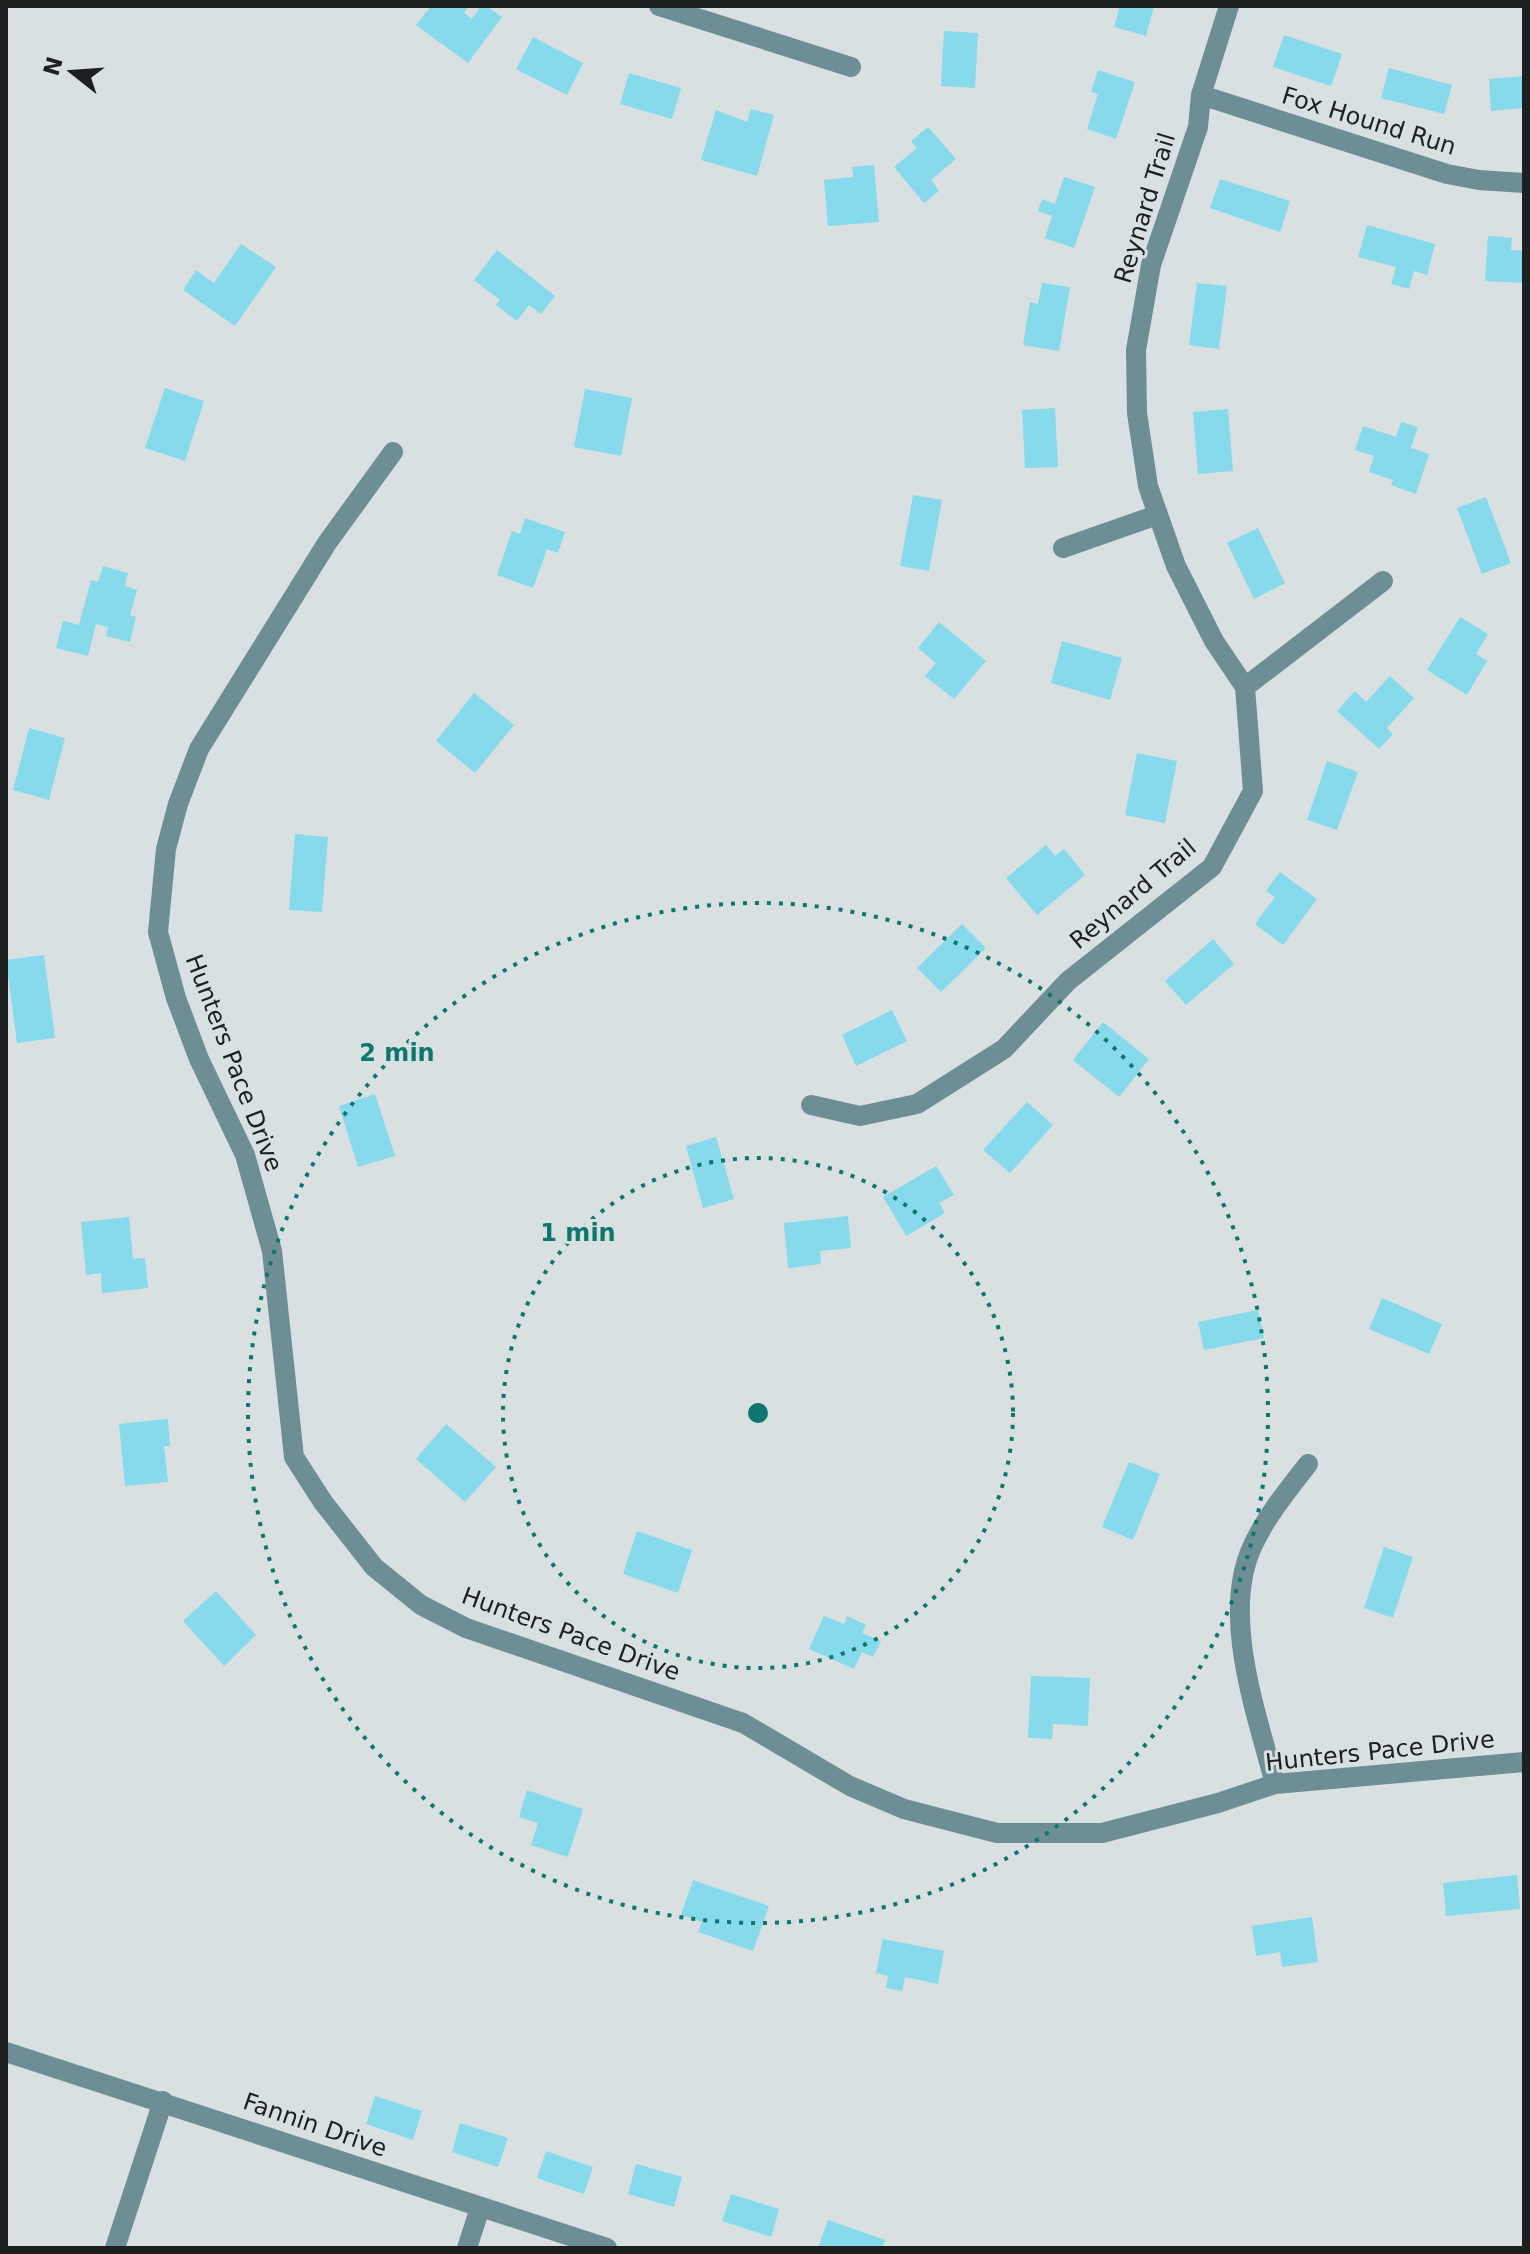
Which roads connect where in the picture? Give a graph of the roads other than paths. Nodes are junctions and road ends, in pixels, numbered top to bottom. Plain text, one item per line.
1 (659, 6) edge
2 (1229, 6) edge
3 (851, 67) dead end
4 (1201, 95) junction
5 (1524, 183) edge
6 (393, 452) dead end
7 (1157, 515) junction
8 (1063, 548) dead end
9 (1383, 581) dead end
10 (1245, 687) junction
11 (811, 1105) dead end
12 (1308, 1464) dead end
13 (1524, 1762) edge
14 (1275, 1784) junction
15 (6, 2052) edge
16 (163, 2101) junction
17 (480, 2208) junction
18 (115, 2248) edge
19 (467, 2248) edge
20 (607, 2248) edge

1 - 3 street
2 - 4 street, Reynard Trail
4 - 5 street, Fox Hound Run
4 - 7 street, Reynard Trail
6 - 14 street, Hunters Pace Drive
7 - 8 street
7 - 10 street, Reynard Trail
9 - 10 street
10 - 11 street, Reynard Trail
12 - 14 street
13 - 14 street, Hunters Pace Drive
15 - 16 street, Fannin Drive
16 - 17 street, Fannin Drive
16 - 18 street
17 - 19 street
17 - 20 street, Fannin Drive

